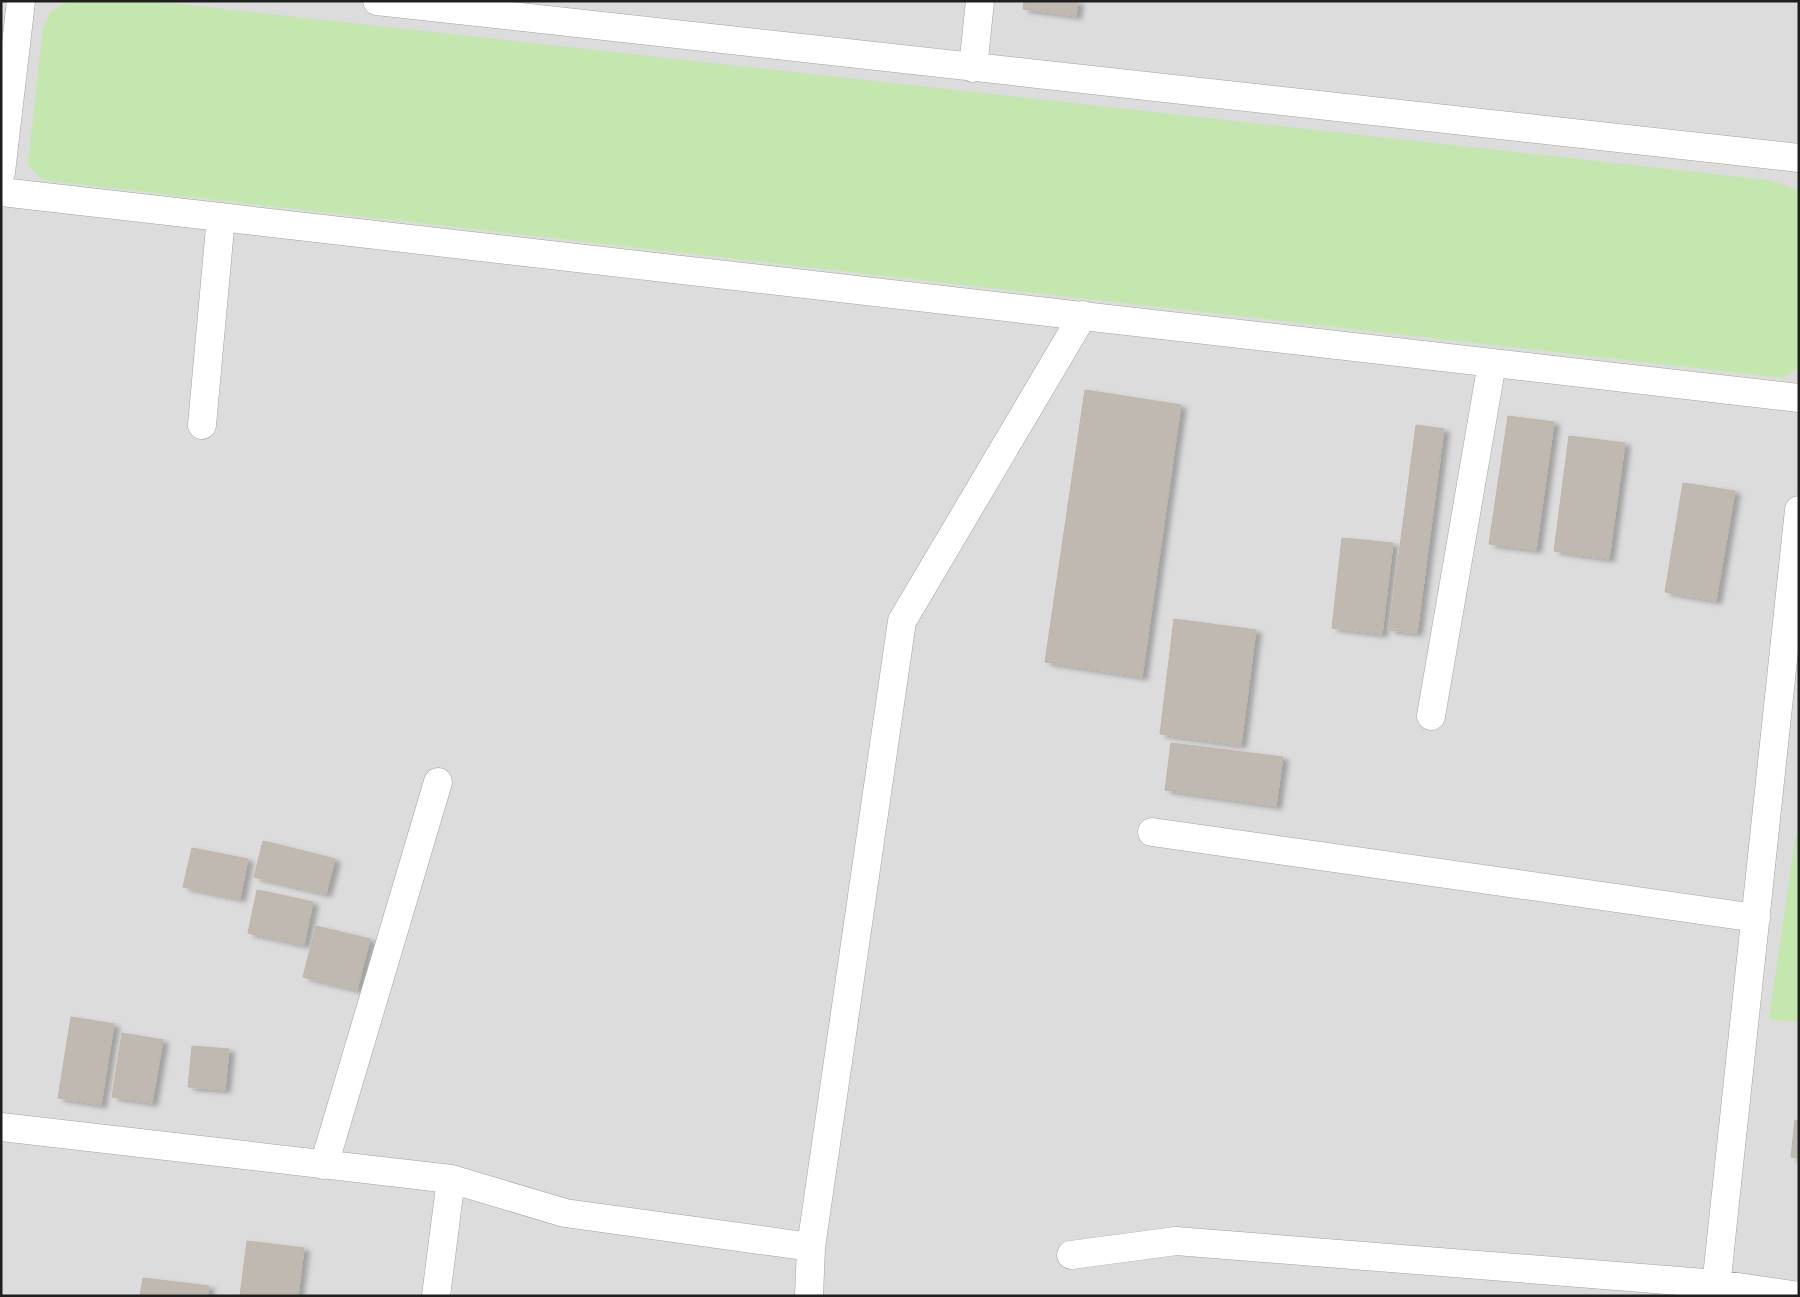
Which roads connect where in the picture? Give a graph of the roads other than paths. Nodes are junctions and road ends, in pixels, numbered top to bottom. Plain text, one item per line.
1 (21, 1) edge
2 (377, 1) edge
3 (980, 1) edge
4 (973, 68) junction
5 (1799, 158) edge
6 (1, 172) edge
7 (1, 192) edge
8 (222, 217) junction
9 (1083, 316) junction
10 (1492, 363) junction
11 (1799, 398) edge
12 (202, 425) dead end
13 (1799, 510) edge
14 (1431, 716) dead end
15 (438, 782) dead end
16 (1152, 832) dead end
17 (1756, 918) junction
18 (1, 1127) edge
19 (324, 1165) junction
20 (451, 1179) junction
21 (810, 1246) junction
22 (1071, 1255) dead end
23 (1716, 1290) edge
24 (436, 1296) edge
25 (809, 1296) edge
26 (1799, 1296) edge

1 - 6 street
2 - 4 street
3 - 4 street
4 - 5 street
7 - 8 street
8 - 9 street
8 - 12 street
9 - 10 street
9 - 21 street
10 - 11 street
10 - 14 street
13 - 17 street
15 - 19 street
16 - 17 street
17 - 23 street
18 - 19 street
19 - 20 street
20 - 21 street
20 - 24 street
21 - 25 street
22 - 23 street
23 - 26 street

